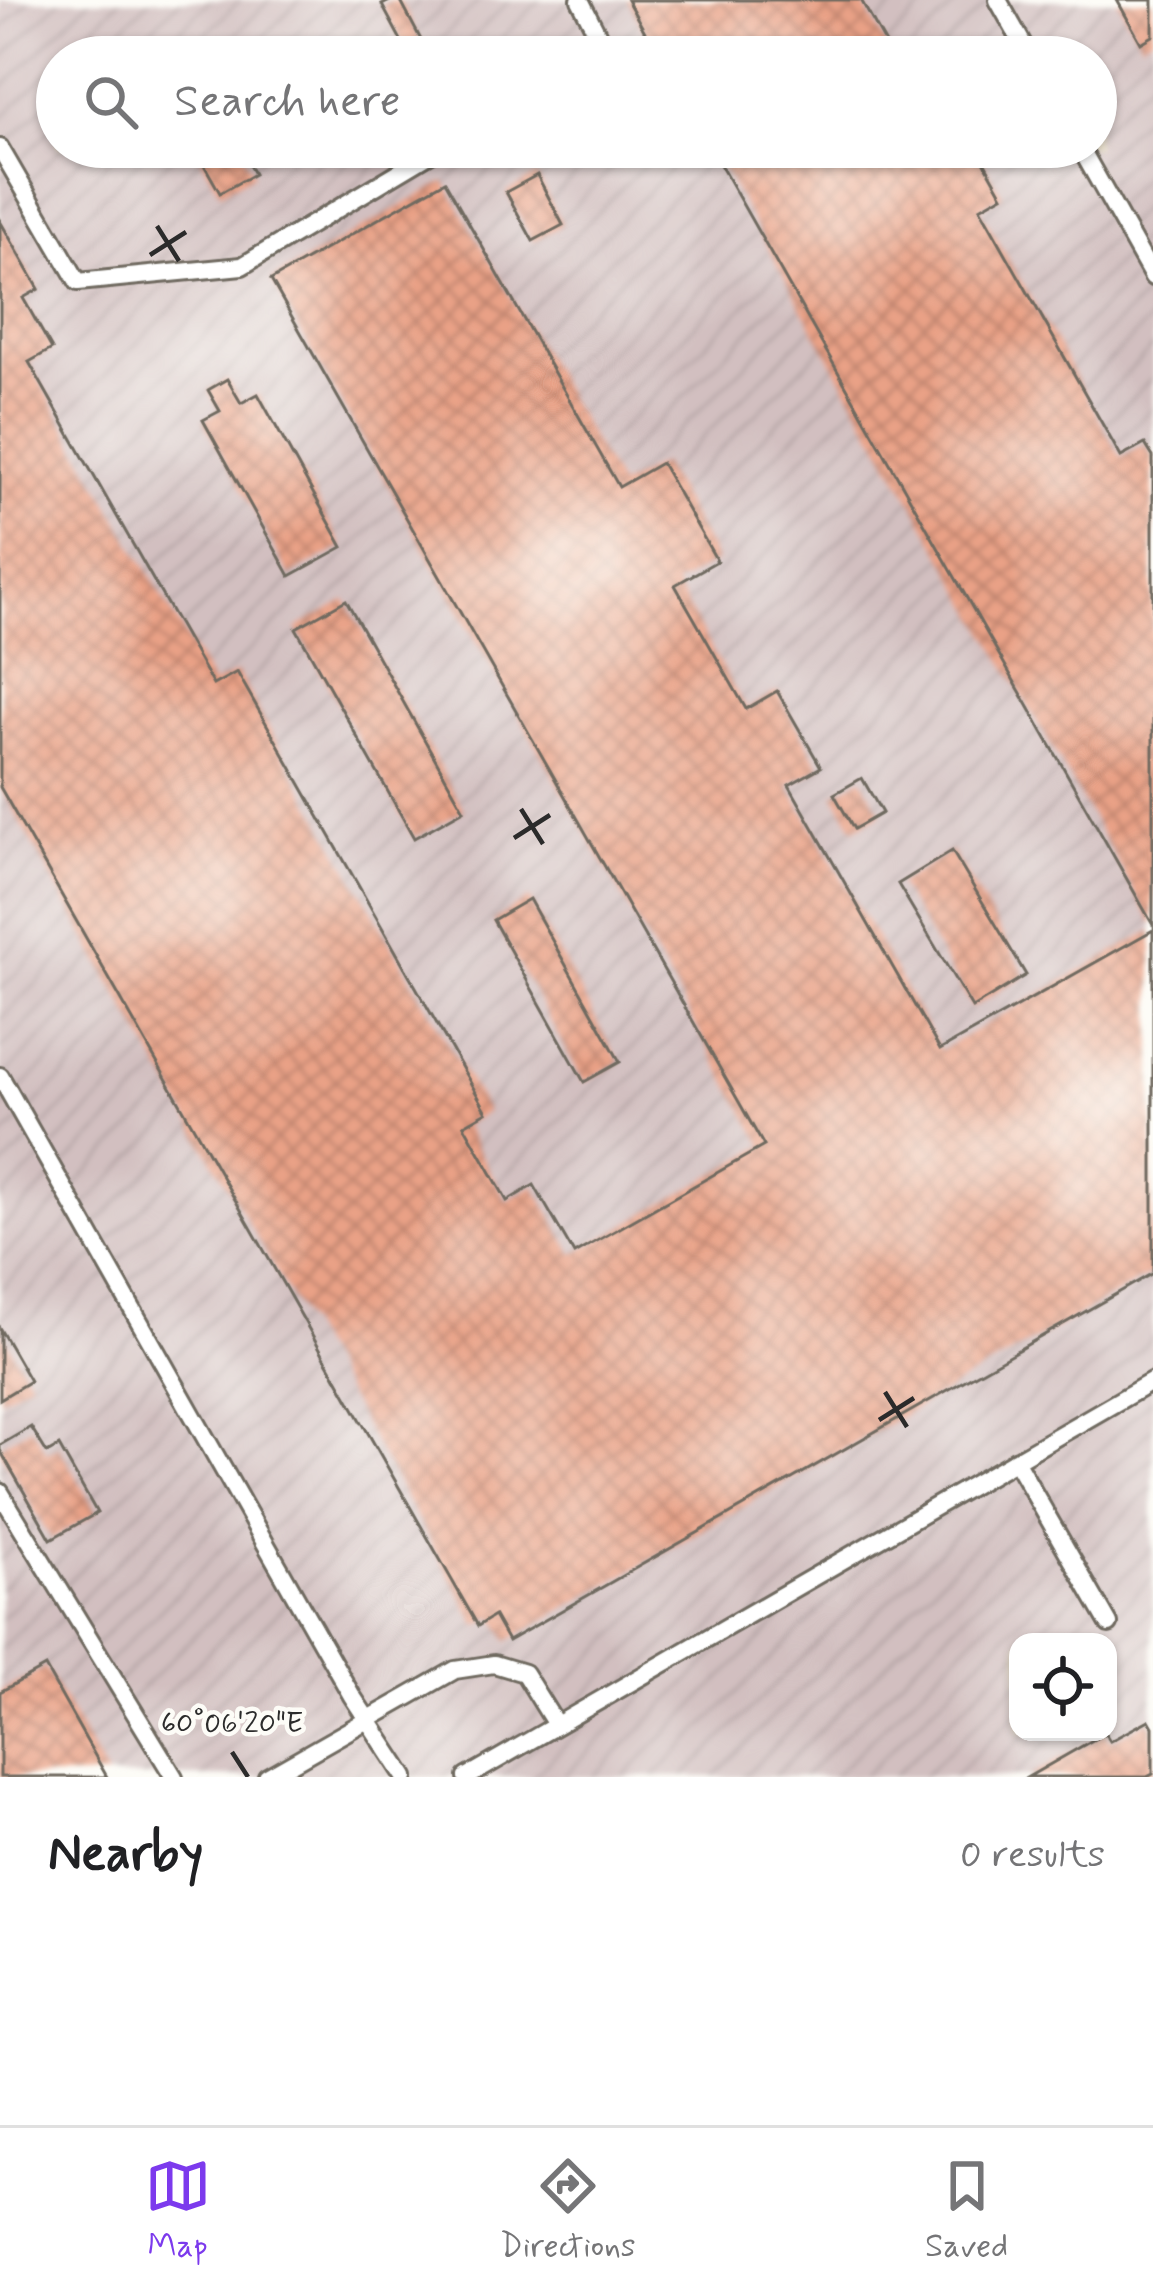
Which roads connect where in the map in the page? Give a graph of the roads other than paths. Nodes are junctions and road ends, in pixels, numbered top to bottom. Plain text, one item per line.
1 (580, 0) edge
2 (998, 0) edge
3 (598, 36) edge
4 (1018, 36) edge
5 (0, 148) edge
6 (406, 168) edge
7 (1092, 168) edge
8 (1153, 277) edge
9 (0, 1076) edge
10 (1153, 1381) edge
11 (1016, 1460) junction
12 (0, 1492) edge
13 (1109, 1624) dead end
14 (368, 1720) junction
15 (556, 1723) junction
16 (174, 1777) edge
17 (267, 1777) edge
18 (405, 1777) edge
19 (466, 1777) edge

1 - 3 lane
2 - 4 lane
5 - 6 lane
7 - 8 lane
9 - 14 lane
10 - 11 lane
11 - 13 lane
11 - 15 lane
12 - 16 lane
14 - 15 lane
14 - 17 lane
14 - 18 lane
15 - 19 lane

